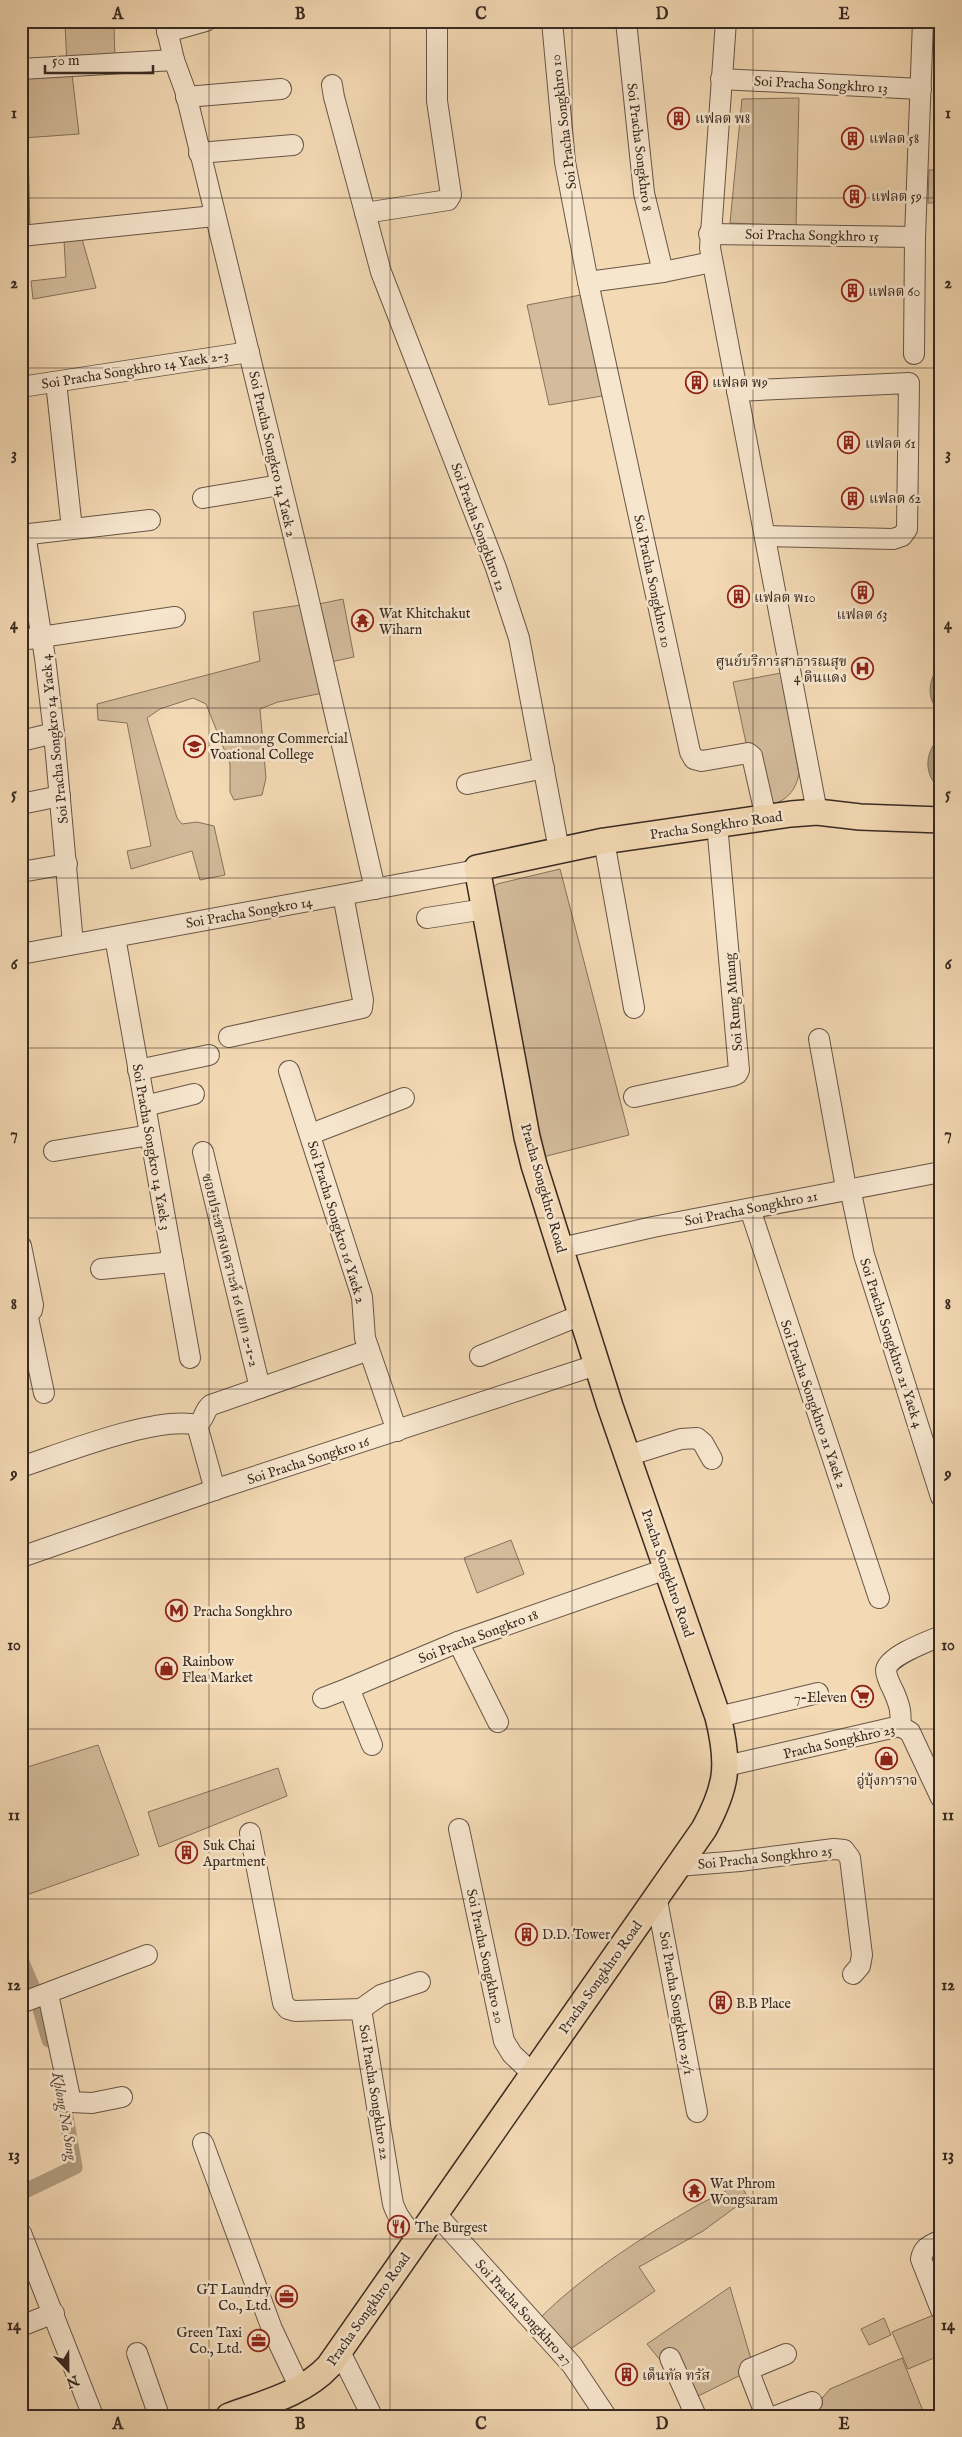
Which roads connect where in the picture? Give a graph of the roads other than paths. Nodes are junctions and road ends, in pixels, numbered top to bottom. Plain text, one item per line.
1 (206, 21) edge
2 (437, 21) edge
3 (552, 21) edge
4 (626, 21) edge
5 (726, 21) edge
6 (923, 21) edge
7 (166, 26) edge
8 (174, 60) junction
9 (21, 69) edge
10 (721, 79) junction
11 (332, 85) dead end
12 (281, 89) dead end
13 (921, 89) junction
14 (186, 97) junction
15 (293, 145) dead end
16 (199, 153) junction
17 (365, 213) junction
18 (214, 216) junction
19 (709, 234) junction
20 (21, 236) edge
21 (915, 237) junction
22 (712, 262) junction
23 (663, 272) junction
24 (588, 282) junction
25 (249, 352) junction
26 (914, 354) dead end
27 (56, 382) junction
28 (21, 387) edge
29 (738, 391) junction
30 (280, 485) junction
31 (203, 498) dead end
32 (150, 520) dead end
33 (72, 529) junction
34 (23, 534) edge
35 (765, 536) junction
36 (175, 617) dead end
37 (42, 637) junction
38 (21, 640) edge
39 (54, 733) junction
40 (21, 741) edge
41 (544, 768) junction
42 (467, 784) dead end
43 (60, 796) junction
44 (21, 804) edge
45 (941, 808) edge
46 (817, 812) junction
47 (766, 818) junction
48 (941, 820) edge
49 (717, 824) junction
50 (604, 841) junction
51 (559, 850) junction
52 (67, 864) junction
53 (477, 870) junction
54 (21, 872) edge
55 (374, 889) junction
56 (343, 895) junction
57 (485, 909) junction
58 (427, 918) dead end
59 (115, 937) junction
60 (73, 944) junction
61 (21, 954) edge
62 (634, 1008) dead end
63 (229, 1037) dead end
64 (819, 1039) dead end
65 (209, 1055) dead end
66 (138, 1070) junction
67 (289, 1070) dead end
68 (194, 1094) dead end
69 (634, 1097) dead end
70 (404, 1098) dead end
71 (144, 1106) junction
72 (311, 1134) junction
73 (150, 1135) junction
74 (54, 1150) dead end
75 (203, 1152) dead end
76 (941, 1172) edge
77 (848, 1188) junction
78 (750, 1209) junction
79 (21, 1246) edge
80 (561, 1248) junction
81 (173, 1262) junction
82 (101, 1269) dead end
83 (24, 1314) edge
84 (581, 1315) junction
85 (369, 1350) junction
86 (480, 1356) dead end
87 (190, 1358) dead end
88 (596, 1365) junction
89 (260, 1388) junction
90 (44, 1393) dead end
91 (197, 1425) junction
92 (397, 1431) junction
93 (627, 1456) junction
94 (712, 1459) dead end
95 (21, 1467) edge
96 (215, 1490) junction
97 (941, 1498) edge
98 (21, 1557) edge
99 (666, 1569) junction
100 (879, 1598) dead end
101 (941, 1636) edge
102 (458, 1642) junction
103 (349, 1688) junction
104 (818, 1693) dead end
105 (323, 1698) dead end
106 (718, 1718) junction
107 (498, 1722) dead end
108 (900, 1726) junction
109 (372, 1745) dead end
110 (726, 1766) junction
111 (935, 1770) edge
112 (941, 1798) edge
113 (459, 1828) dead end
114 (250, 1833) dead end
115 (678, 1866) junction
116 (656, 1895) junction
117 (147, 1955) dead end
118 (853, 1974) dead end
119 (420, 1982) dead end
120 (48, 1994) junction
121 (21, 2002) edge
122 (361, 2009) junction
123 (533, 2074) junction
124 (122, 2097) dead end
125 (697, 2112) dead end
126 (203, 2143) dead end
127 (436, 2214) junction
128 (21, 2233) edge
129 (418, 2239) junction
130 (941, 2240) edge
131 (941, 2310) edge
132 (54, 2313) junction
133 (21, 2326) edge
134 (340, 2350) junction
135 (136, 2353) dead end
136 (786, 2354) dead end
137 (670, 2358) dead end
138 (300, 2388) junction
139 (812, 2402) dead end
140 (93, 2416) edge
141 (159, 2416) edge
142 (228, 2416) edge
143 (372, 2416) edge
144 (606, 2416) edge
145 (696, 2416) edge
146 (766, 2416) edge
147 (776, 2416) edge

1 - 7 street
2 - 17 street
3 - 24 street, Soi Pracha Songkhro 10
4 - 23 street, Soi Pracha Songkhro 8
5 - 10 street
6 - 13 street
7 - 8 street, Soi Pracha Songkro 14 Yaek 2
8 - 9 street
8 - 14 street, Soi Pracha Songkro 14 Yaek 2
10 - 13 street, Soi Pracha Songkhro 13
10 - 19 street
11 - 17 street, Soi Pracha Songkhro 12
12 - 14 street
13 - 21 street
14 - 16 street, Soi Pracha Songkro 14 Yaek 2
15 - 16 street
16 - 18 street, Soi Pracha Songkro 14 Yaek 2
17 - 41 street, Soi Pracha Songkhro 12
18 - 20 street
18 - 25 street, Soi Pracha Songkro 14 Yaek 2
19 - 21 street, Soi Pracha Songkhro 15
19 - 22 street
21 - 26 street
22 - 23 street
22 - 29 street
23 - 24 street
24 - 47 street, Soi Pracha Songkhro 10
25 - 27 street, Soi Pracha Songkhro 14 Yaek 2-3
25 - 30 street, Soi Pracha Songkro 14 Yaek 2
27 - 28 street, Soi Pracha Songkhro 14 Yaek 2-3
27 - 33 street
29 - 35 street
29 - 35 street
30 - 31 street
30 - 55 street, Soi Pracha Songkro 14 Yaek 2
32 - 33 street
33 - 34 street
34 - 37 street, Soi Pracha Songkro 14 Yaek 4
35 - 46 street
36 - 37 street
37 - 38 street
37 - 39 street, Soi Pracha Songkro 14 Yaek 4
39 - 40 street
39 - 43 street, Soi Pracha Songkro 14 Yaek 4
41 - 42 street
41 - 51 street, Soi Pracha Songkhro 12
43 - 44 street
43 - 52 street, Soi Pracha Songkro 14 Yaek 4
45 - 46 main road
46 - 47 main road, Pracha Songkhro Road
46 - 48 main road
47 - 49 main road, Pracha Songkhro Road
49 - 50 main road, Pracha Songkhro Road
49 - 69 street, Soi Rung Muang
50 - 51 main road, Pracha Songkhro Road
50 - 62 street
51 - 53 main road, Pracha Songkhro Road
52 - 54 street
52 - 60 street, Soi Pracha Songkro 14 Yaek 4
53 - 55 street, Soi Pracha Songkro 14
53 - 57 main road, Pracha Songkhro Road
55 - 56 street, Soi Pracha Songkro 14
56 - 59 street, Soi Pracha Songkro 14
56 - 63 street
57 - 58 street
57 - 80 main road, Pracha Songkhro Road
59 - 60 street, Soi Pracha Songkro 14
59 - 66 street, Soi Pracha Songkro 14 Yaek 3
60 - 61 street, Soi Pracha Songkro 14
64 - 77 street, Soi Pracha Songkhro 21 Yaek 4
65 - 66 street
66 - 71 street, Soi Pracha Songkro 14 Yaek 3
67 - 72 street, Soi Pracha Songkro 16 Yaek 2
68 - 71 street
70 - 72 street
71 - 73 street, Soi Pracha Songkro 14 Yaek 3
72 - 85 street, Soi Pracha Songkro 16 Yaek 2
73 - 74 street
73 - 81 street, Soi Pracha Songkro 14 Yaek 3
75 - 89 street, ซอยประชาสงเคราะห์ 16 แยก 2-1-2
76 - 77 street, Soi Pracha Songkhro 21
77 - 78 street, Soi Pracha Songkhro 21
77 - 97 street, Soi Pracha Songkhro 21 Yaek 4
78 - 80 street, Soi Pracha Songkhro 21
78 - 100 street, Soi Pracha Songkhro 21 Yaek 2
79 - 83 street
80 - 84 main road, Pracha Songkhro Road
81 - 82 street
81 - 87 street, Soi Pracha Songkro 14 Yaek 3
83 - 90 street
84 - 86 street
84 - 88 main road, Pracha Songkhro Road
85 - 89 street
85 - 92 street, Soi Pracha Songkro 16 Yaek 2
88 - 92 street, Soi Pracha Songkro 16
88 - 93 main road, Pracha Songkhro Road
89 - 91 street
91 - 95 street
91 - 96 street
92 - 96 street, Soi Pracha Songkro 16
93 - 94 street
93 - 99 main road, Pracha Songkhro Road
96 - 98 street, Soi Pracha Songkro 16
99 - 102 street, Soi Pracha Songkro 18
99 - 106 main road, Pracha Songkhro Road
101 - 108 street
102 - 103 street, Soi Pracha Songkro 18
102 - 107 street
103 - 105 street, Soi Pracha Songkro 18
103 - 109 street
104 - 106 street
106 - 110 main road, Pracha Songkhro Road
108 - 110 street, Pracha Songkhro 23
108 - 111 street, Pracha Songkhro 23
110 - 115 main road, Pracha Songkhro Road
111 - 112 street, Pracha Songkhro 23
113 - 123 street, Soi Pracha Songkhro 20
114 - 122 street, Soi Pracha Songkhro 22
115 - 116 main road, Pracha Songkhro Road
115 - 118 street, Soi Pracha Songkhro 25
116 - 123 main road, Pracha Songkhro Road
116 - 125 street, Soi Pracha Songkhro 25/1
117 - 120 street
119 - 122 street
120 - 121 street
120 - 124 street
122 - 129 street, Soi Pracha Songkhro 22
123 - 127 main road, Pracha Songkhro Road
126 - 138 street
127 - 129 main road, Pracha Songkhro Road
127 - 144 street, Soi Pracha Songkhro 27
128 - 132 street
129 - 134 main road, Pracha Songkhro Road
130 - 131 street
132 - 133 street
132 - 140 street
134 - 138 main road, Pracha Songkhro Road
134 - 143 street
135 - 141 street
136 - 146 street
137 - 145 street
138 - 142 main road, Pracha Songkhro Road
139 - 147 street

